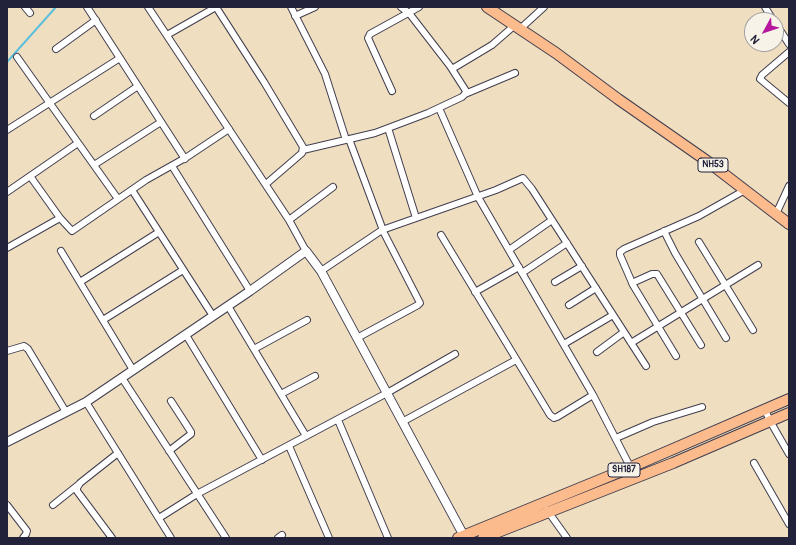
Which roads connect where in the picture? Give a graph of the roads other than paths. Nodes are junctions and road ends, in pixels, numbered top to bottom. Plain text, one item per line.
1 (25, 7) edge
2 (87, 7) edge
3 (148, 7) edge
4 (216, 7) edge
5 (291, 7) edge
6 (315, 7) edge
7 (401, 7) edge
8 (419, 7) edge
9 (487, 7) edge
10 (544, 7) edge
11 (30, 13) dead end
12 (410, 13) junction
13 (295, 16) junction
14 (96, 20) junction
15 (517, 27) junction
16 (167, 35) junction
17 (56, 49) dead end
18 (789, 52) edge
19 (17, 57) dead end
20 (120, 58) junction
21 (452, 69) junction
22 (515, 73) dead end
23 (138, 86) junction
24 (392, 91) dead end
25 (465, 94) junction
26 (50, 103) junction
27 (789, 103) edge
28 (440, 108) junction
29 (94, 116) dead end
30 (161, 122) junction
31 (388, 128) junction
32 (229, 129) junction
33 (7, 130) edge
34 (348, 140) junction
35 (78, 143) junction
36 (303, 150) junction
37 (185, 158) junction
38 (94, 165) junction
39 (172, 166) junction
40 (30, 176) junction
41 (266, 184) junction
42 (789, 186) edge
43 (333, 187) dead end
44 (132, 190) junction
45 (744, 190) junction
46 (7, 192) edge
47 (118, 199) junction
48 (480, 199) junction
49 (776, 214) junction
50 (60, 218) junction
51 (416, 218) junction
52 (289, 220) junction
53 (552, 220) junction
54 (789, 224) edge
55 (664, 231) junction
56 (159, 232) junction
57 (383, 232) junction
58 (440, 234) dead end
59 (699, 242) dead end
60 (567, 243) junction
61 (7, 248) edge
62 (509, 250) junction
63 (61, 251) dead end
64 (308, 253) junction
65 (758, 265) dead end
66 (582, 266) junction
67 (318, 268) junction
68 (183, 270) junction
69 (520, 270) junction
70 (80, 282) junction
71 (555, 282) dead end
72 (632, 284) junction
73 (726, 284) junction
74 (596, 288) junction
75 (250, 291) junction
76 (475, 292) junction
77 (702, 299) junction
78 (569, 305) dead end
79 (230, 310) junction
80 (680, 313) junction
81 (613, 315) junction
82 (213, 316) junction
83 (103, 320) junction
84 (306, 320) dead end
85 (657, 327) junction
86 (753, 330) dead end
87 (624, 332) junction
88 (186, 335) junction
89 (357, 338) junction
90 (726, 338) dead end
91 (631, 343) junction
92 (564, 344) junction
93 (701, 345) dead end
94 (254, 349) junction
95 (7, 351) edge
96 (597, 352) dead end
97 (455, 354) dead end
98 (676, 356) dead end
99 (516, 360) junction
100 (646, 366) dead end
101 (133, 370) junction
102 (315, 376) dead end
103 (122, 378) junction
104 (387, 393) junction
105 (281, 394) junction
106 (593, 395) junction
107 (789, 400) edge
108 (171, 401) dead end
109 (86, 402) junction
110 (702, 407) dead end
111 (765, 410) junction
112 (66, 412) junction
113 (789, 413) edge
114 (338, 420) junction
115 (770, 421) junction
116 (402, 422) junction
117 (306, 436) junction
118 (616, 438) junction
119 (8, 440) edge
120 (289, 446) junction
121 (169, 451) junction
122 (118, 452) junction
123 (789, 454) edge
124 (262, 460) junction
125 (754, 463) dead end
126 (631, 467) junction
127 (636, 478) junction
128 (78, 485) junction
129 (197, 494) junction
130 (543, 503) junction
131 (7, 505) edge
132 (53, 505) dead end
133 (548, 512) junction
134 (159, 518) junction
135 (789, 524) edge
136 (496, 536) edge
137 (461, 537) edge
138 (22, 538) edge
139 (112, 538) edge
140 (171, 538) edge
141 (226, 538) edge
142 (329, 538) edge
143 (388, 538) edge
144 (483, 538) edge
145 (567, 538) edge

1 - 11 street
2 - 14 street
3 - 16 street
4 - 16 street
4 - 36 street
5 - 13 street
6 - 13 street
7 - 12 street
8 - 12 street
9 - 15 main road, NH53
10 - 15 street
12 - 21 street
12 - 24 street
13 - 34 street
14 - 17 street
14 - 20 street
15 - 21 street
15 - 45 main road, NH53
16 - 32 street
18 - 27 street
19 - 26 street
20 - 23 street
20 - 26 street
21 - 25 street
22 - 25 street
23 - 29 street
23 - 30 street
25 - 28 street
26 - 33 street
26 - 35 street
28 - 31 street
28 - 48 street
30 - 37 street
30 - 38 street
31 - 34 street
31 - 51 street
32 - 37 street
32 - 41 street
34 - 36 street
34 - 57 street
35 - 38 street
35 - 40 street
36 - 41 street
37 - 39 street
38 - 47 street
39 - 44 street
39 - 75 street
40 - 46 street
40 - 50 street
41 - 52 street
42 - 49 street
43 - 52 street
44 - 47 street
44 - 56 street
45 - 49 main road, NH53
45 - 55 street
47 - 50 street
48 - 51 street
48 - 53 street
48 - 62 street
49 - 54 main road, NH53
50 - 61 street
51 - 57 street
52 - 64 street
53 - 60 street
53 - 62 street
55 - 72 street
55 - 77 street
56 - 68 street
56 - 70 street
57 - 67 street
57 - 89 street
58 - 76 street
59 - 73 street
60 - 66 street
60 - 69 street
62 - 69 street
63 - 70 street
64 - 67 street
64 - 75 street
65 - 73 street
66 - 71 street
66 - 74 street
67 - 89 street
68 - 82 street
68 - 83 street
69 - 76 street
69 - 92 street
70 - 83 street
72 - 80 street
72 - 85 street
73 - 77 street
73 - 86 street
74 - 78 street
74 - 81 street
75 - 79 street
76 - 99 street
77 - 80 street
77 - 90 street
79 - 82 street
79 - 94 street
80 - 85 street
80 - 93 street
81 - 87 street
81 - 92 street
82 - 88 street
83 - 101 street
84 - 94 street
85 - 91 street
85 - 98 street
87 - 91 street
87 - 96 street
88 - 101 street
88 - 124 street
89 - 104 street
91 - 100 street
92 - 106 street
94 - 105 street
95 - 112 street
97 - 104 street
99 - 106 street
99 - 116 street
101 - 103 street
102 - 105 street
103 - 109 street
103 - 121 street
104 - 114 street
104 - 116 street
105 - 117 street
106 - 118 street
107 - 111 main road, SH187
108 - 121 street
109 - 112 street
109 - 122 street
110 - 118 street
111 - 115 street
111 - 126 main road, SH187
112 - 119 street
113 - 115 main road, SH187
114 - 117 street
114 - 143 street
115 - 123 street
115 - 127 main road, SH187
116 - 137 street
117 - 120 street
118 - 126 street
120 - 124 street
120 - 142 street
121 - 129 street
122 - 128 street
122 - 134 street
124 - 129 street
125 - 135 street
126 - 127 street
126 - 130 main road, SH187
127 - 133 main road, SH187
128 - 132 street
128 - 139 street
129 - 134 street
129 - 141 street
130 - 133 street
130 - 137 main road, SH187
131 - 138 street
133 - 136 main road, SH187
133 - 145 street
134 - 140 street
136 - 144 main road, SH187

